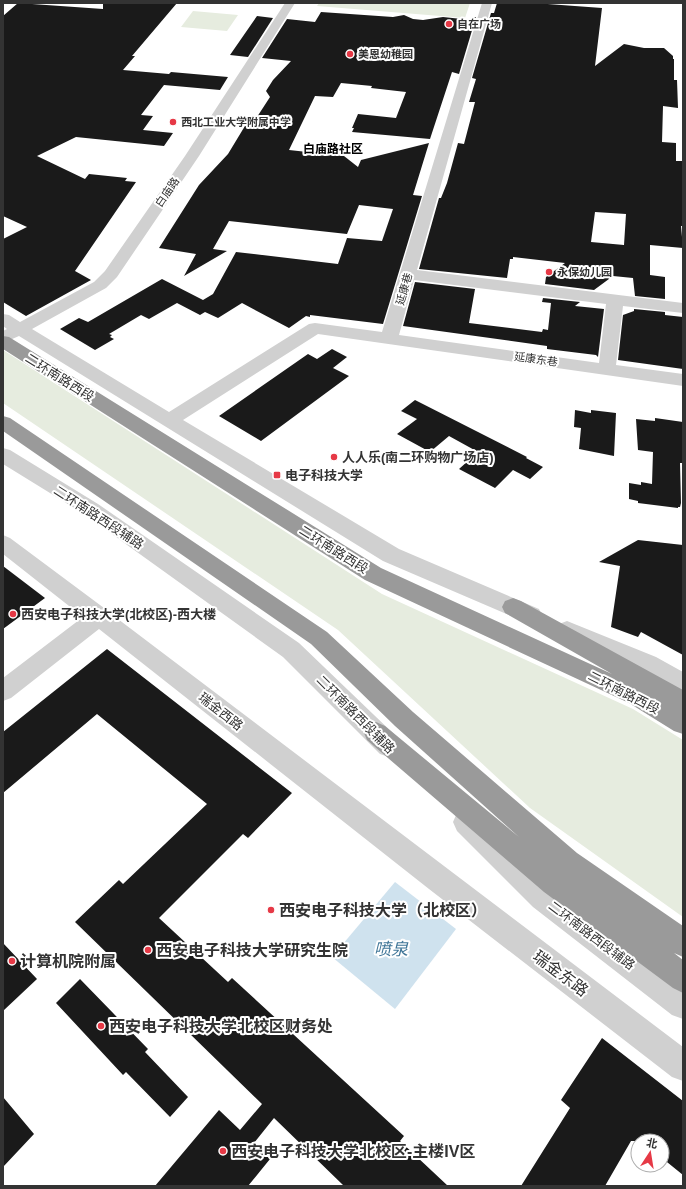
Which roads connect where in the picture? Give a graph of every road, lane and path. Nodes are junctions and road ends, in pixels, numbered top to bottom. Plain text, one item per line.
1 (290, 3) edge
2 (487, 3) edge
3 (408, 274) junction
4 (615, 300) junction
5 (683, 308) edge
6 (9, 329) edge
7 (389, 338) junction
8 (3, 342) edge
9 (607, 369) junction
10 (683, 380) edge
11 (169, 420) junction
12 (3, 422) edge
13 (3, 455) edge
14 (3, 542) edge
15 (513, 607) junction
16 (100, 616) junction
17 (683, 684) edge
18 (642, 688) junction
19 (3, 691) edge
20 (683, 702) edge
21 (683, 724) edge
22 (376, 733) junction
23 (561, 872) junction
24 (439, 880) joint
25 (683, 943) edge
26 (683, 978) edge
27 (683, 1004) edge
28 (683, 1066) edge

1 - 6 street, 白庙路
2 - 3 street, 延康巷
3 - 4 street
3 - 7 street, 延康巷
4 - 5 street
4 - 9 street
6 - 11 street
7 - 9 street, 延康东巷
7 - 11 street
8 - 18 highway, 二环南路西段
9 - 10 street, 延康东巷
11 - 15 street
12 - 23 highway
13 - 22 street, 二环南路西段辅路
14 - 16 street, 瑞金西路
15 - 17 street
15 - 18 highway
16 - 19 street
16 - 24 street, 瑞金西路
18 - 20 highway
18 - 21 highway, 二环南路西段
22 - 23 highway
22 - 27 street, 二环南路西段辅路
23 - 25 highway
23 - 26 highway
24 - 28 street, 瑞金东路

